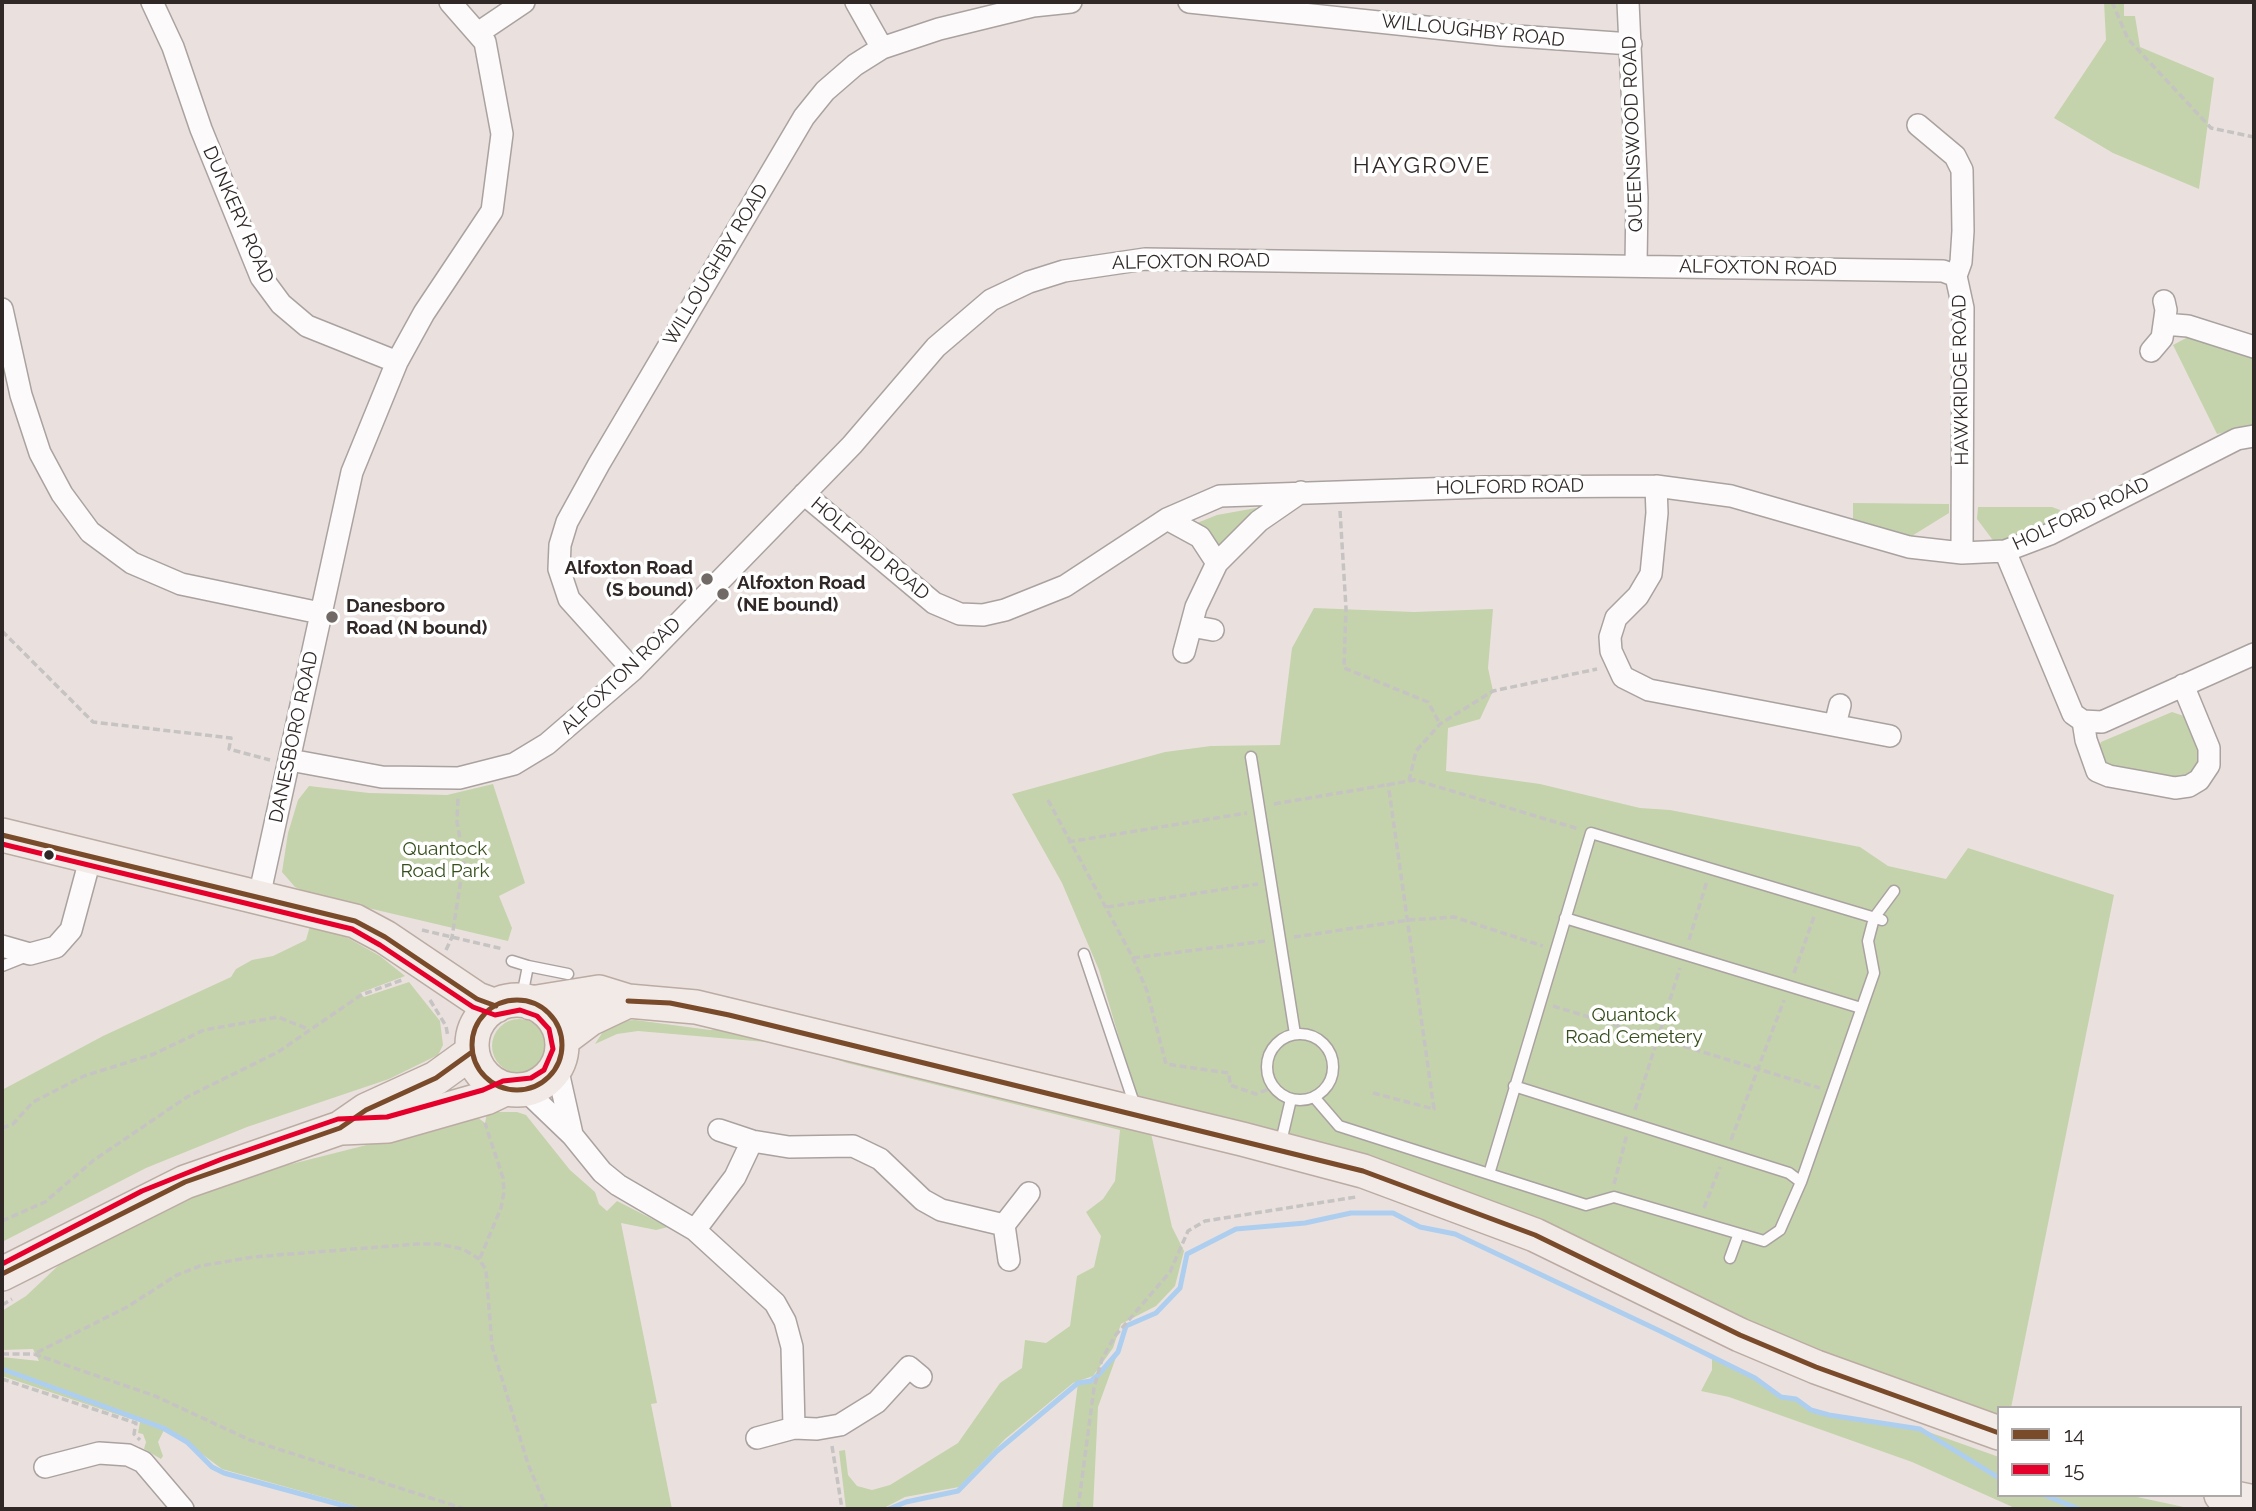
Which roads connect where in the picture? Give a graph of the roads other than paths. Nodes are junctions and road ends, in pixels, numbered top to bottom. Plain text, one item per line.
1 (152, 2) edge
2 (450, 2) edge
3 (524, 2) edge
4 (856, 2) edge
5 (1071, 2) edge
6 (1189, 2) edge
7 (1628, 2) edge
8 (478, 33) junction
9 (1631, 44) junction
10 (882, 48) junction
11 (1923, 138) dead end
12 (1636, 265) junction
13 (1955, 276) junction
14 (2164, 301) dead end
15 (2, 309) edge
16 (2164, 324) junction
17 (2254, 347) edge
18 (2151, 351) dead end
19 (397, 362) junction
20 (2254, 436) edge
21 (1656, 486) junction
22 (1301, 492) junction
23 (804, 494) junction
24 (1167, 519) junction
25 (2005, 551) junction
26 (1962, 553) junction
27 (1217, 563) junction
28 (320, 613) junction
29 (1191, 626) junction
30 (1213, 630) dead end
31 (1184, 652) dead end
32 (2254, 654) edge
33 (633, 670) junction
34 (2183, 685) junction
35 (2083, 721) junction
36 (1890, 736) dead end
37 (1251, 757) dead end
38 (290, 763) junction
39 (2, 835) edge
40 (91, 856) junction
41 (1894, 891) dead end
42 (258, 897) junction
43 (1565, 918) junction
44 (1878, 919) junction
45 (2, 946) edge
46 (30, 954) junction
47 (1084, 954) dead end
48 (512, 961) dead end
49 (2, 966) edge
50 (528, 966) junction
51 (568, 974) dead end
52 (421, 979) junction
53 (628, 1001) junction
54 (516, 1003) junction
55 (1861, 1008) junction
56 (1295, 1034) junction
57 (464, 1042) junction
58 (559, 1054) junction
59 (1514, 1086) junction
60 (514, 1089) junction
61 (1314, 1097) junction
62 (1291, 1099) junction
63 (1138, 1115) junction
64 (340, 1128) junction
65 (719, 1130) dead end
66 (572, 1135) junction
67 (752, 1141) junction
68 (1279, 1149) junction
69 (1489, 1174) junction
70 (1801, 1182) junction
71 (1029, 1193) dead end
72 (1004, 1225) junction
73 (695, 1230) junction
74 (1738, 1236) junction
75 (1730, 1258) dead end
76 (1009, 1260) dead end
77 (2, 1274) edge
78 (909, 1366) dead end
79 (794, 1427) junction
80 (1997, 1432) edge
81 (757, 1438) dead end
82 (45, 1467) dead end
83 (2230, 1497) edge
84 (2254, 1502) edge
85 (183, 1509) edge

1 - 19 street, DUNKERY ROAD
2 - 8 street, DANESBORO ROAD
3 - 8 street
4 - 10 street
5 - 10 street, WILLOUGHBY ROAD
6 - 9 street, WILLOUGHBY ROAD
7 - 9 street, QUEENSWOOD ROAD
8 - 19 street, DANESBORO ROAD
9 - 12 street, QUEENSWOOD ROAD
10 - 33 street, WILLOUGHBY ROAD
11 - 13 street, HAWKRIDGE ROAD
12 - 13 street, ALFOXTON ROAD
12 - 23 street, ALFOXTON ROAD
13 - 26 street, HAWKRIDGE ROAD
14 - 16 street
15 - 28 street
16 - 17 street
16 - 18 street
19 - 28 street, DANESBORO ROAD
20 - 25 street, HOLFORD ROAD
21 - 22 street, HOLFORD ROAD
21 - 26 street, HOLFORD ROAD
21 - 36 street
22 - 24 street, HOLFORD ROAD
22 - 27 street
23 - 24 street, HOLFORD ROAD
23 - 33 street, ALFOXTON ROAD
24 - 27 street
25 - 26 street, HOLFORD ROAD
25 - 35 street
27 - 29 street
28 - 38 street, DANESBORO ROAD
29 - 30 street
29 - 31 street
32 - 34 street
33 - 38 street, ALFOXTON ROAD
34 - 35 street
34 - 35 street
37 - 56 lane
38 - 42 street, DANESBORO ROAD
39 - 40 main road
40 - 42 main road
40 - 46 street
41 - 44 lane
42 - 52 main road
43 - 44 lane
43 - 55 lane
43 - 59 lane
44 - 55 lane
45 - 46 street
46 - 49 lane
47 - 63 lane
48 - 50 lane
50 - 51 lane
50 - 54 lane
52 - 54 main road
52 - 57 main road
53 - 54 main road
53 - 58 main road
53 - 63 main road
54 - 57 main road
54 - 58 main road
55 - 70 lane
56 - 61 lane
56 - 62 lane
57 - 60 main road
57 - 64 main road
58 - 60 main road
58 - 66 street
59 - 69 lane
59 - 70 lane
60 - 64 main road
60 - 66 street
61 - 62 lane
61 - 69 lane
62 - 68 lane
63 - 68 main road
64 - 77 main road
65 - 67 street
66 - 73 street
67 - 72 street
67 - 73 street
68 - 80 main road
69 - 74 lane
70 - 74 lane
71 - 72 street
72 - 76 street
73 - 79 street
74 - 75 lane
78 - 79 street
79 - 81 street
82 - 85 street
83 - 84 main road

